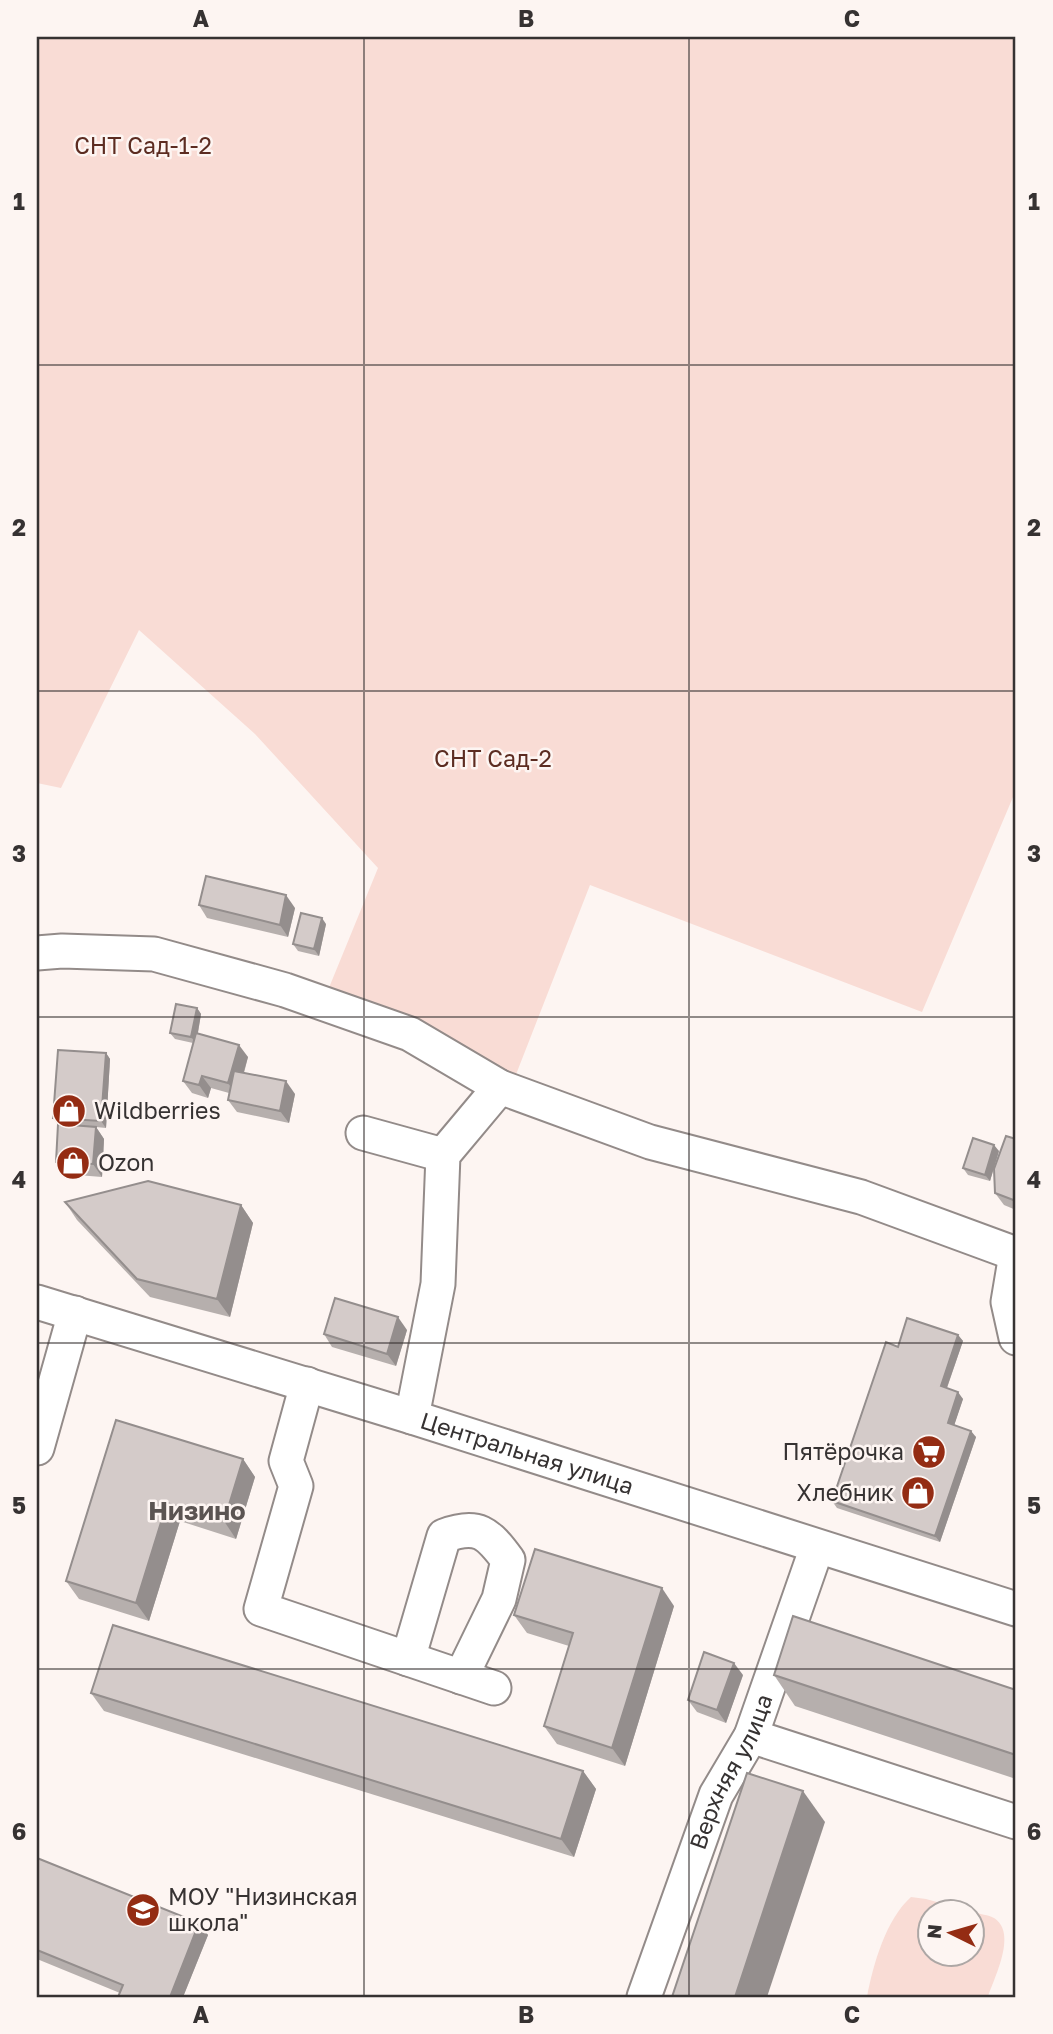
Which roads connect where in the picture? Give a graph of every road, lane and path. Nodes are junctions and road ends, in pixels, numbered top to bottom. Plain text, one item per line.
1 (37, 953) edge
2 (500, 1087) junction
3 (363, 1133) dead end
4 (443, 1155) junction
5 (1016, 1254) edge
6 (37, 1302) edge
7 (75, 1314) junction
8 (1016, 1338) edge
9 (307, 1384) junction
10 (412, 1417) junction
11 (37, 1448) edge
12 (817, 1547) junction
13 (1016, 1609) edge
14 (408, 1659) junction
15 (461, 1677) junction
16 (494, 1688) dead end
17 (751, 1736) junction
18 (1016, 1822) edge
19 (644, 1997) edge

1 - 2 street
2 - 4 street
2 - 5 street
3 - 4 street
4 - 10 street
5 - 8 street
6 - 7 street, Центральная улица
7 - 9 street, Центральная улица
7 - 11 street
9 - 10 street, Центральная улица
9 - 14 street
10 - 12 street, Центральная улица
12 - 13 street, Центральная улица
12 - 17 street, Верхняя улица
14 - 15 street
14 - 15 street
15 - 16 street
17 - 18 street
17 - 19 street, Верхняя улица

